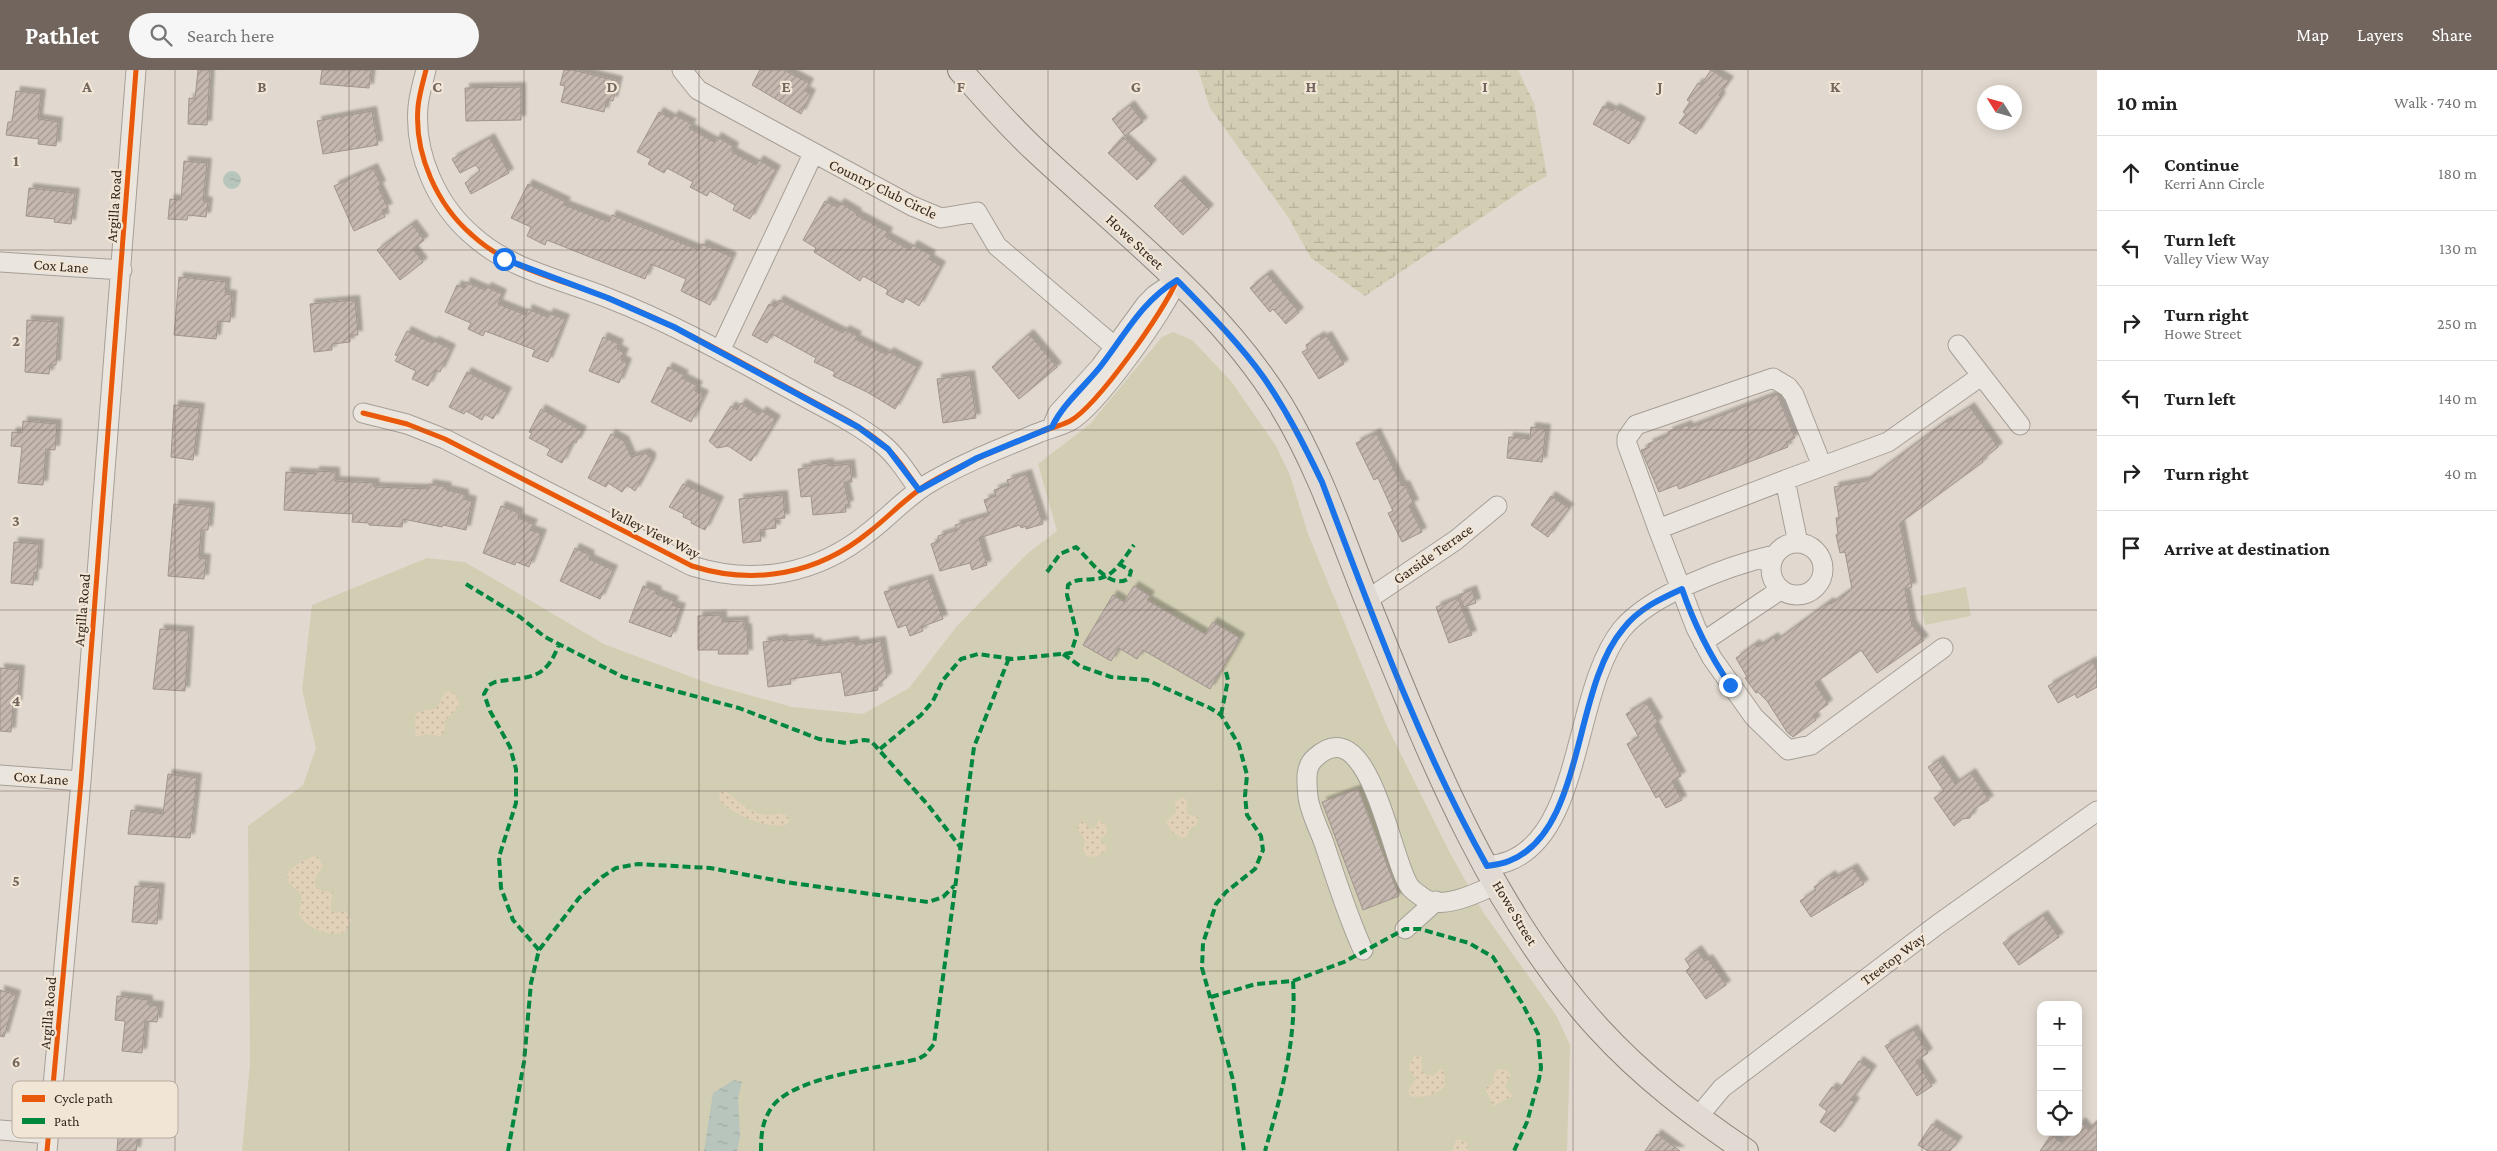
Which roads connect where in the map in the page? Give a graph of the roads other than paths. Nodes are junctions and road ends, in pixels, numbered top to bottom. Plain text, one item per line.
1 (136, 70) edge
2 (426, 70) edge
3 (682, 70) edge
4 (960, 70) edge
5 (813, 154) junction
6 (0, 262) edge
7 (122, 270) junction
8 (1177, 280) junction
9 (1123, 345) junction
10 (1958, 346) dead end
11 (720, 351) junction
12 (1982, 376) junction
13 (363, 413) dead end
14 (2020, 426) dead end
15 (1822, 466) junction
16 (1785, 480) junction
17 (919, 490) junction
18 (1497, 506) dead end
19 (1658, 529) junction
20 (1805, 546) junction
21 (1774, 555) junction
22 (1682, 589) junction
23 (1780, 590) junction
24 (1367, 600) junction
25 (1703, 642) junction
26 (1943, 648) dead end
27 (0, 775) edge
28 (81, 781) junction
29 (2097, 811) edge
30 (1492, 875) junction
31 (1436, 901) junction
32 (1405, 929) dead end
33 (1364, 950) dead end
34 (54, 1081) edge
35 (1697, 1118) junction
36 (32, 1138) edge
37 (48, 1142) edge
38 (1746, 1151) edge

1 - 7 street, Argilla Road
2 - 11 street
3 - 5 street, Country Club Circle
4 - 8 main road, Howe Street
5 - 9 street, Country Club Circle
5 - 11 street
6 - 7 street, Cox Lane
7 - 28 street, Argilla Road
8 - 9 street, Valley View Way
8 - 24 main road, Howe Street
9 - 17 street, Valley View Way
10 - 12 street
11 - 17 street
12 - 14 street
12 - 15 street
13 - 17 street, Valley View Way
15 - 16 street
15 - 19 street
16 - 19 street
16 - 20 street
18 - 24 street, Garside Terrace
19 - 22 street
20 - 21 street
20 - 23 street
21 - 22 street
21 - 23 street
22 - 25 street
22 - 30 street
23 - 25 street
24 - 30 main road, Howe Street
25 - 26 street
27 - 28 street, Cox Lane
28 - 34 street, Argilla Road
29 - 35 street, Treetop Way
30 - 31 street
30 - 35 main road, Howe Street
31 - 32 street
31 - 33 street
35 - 38 main road, Howe Street
36 - 37 street

